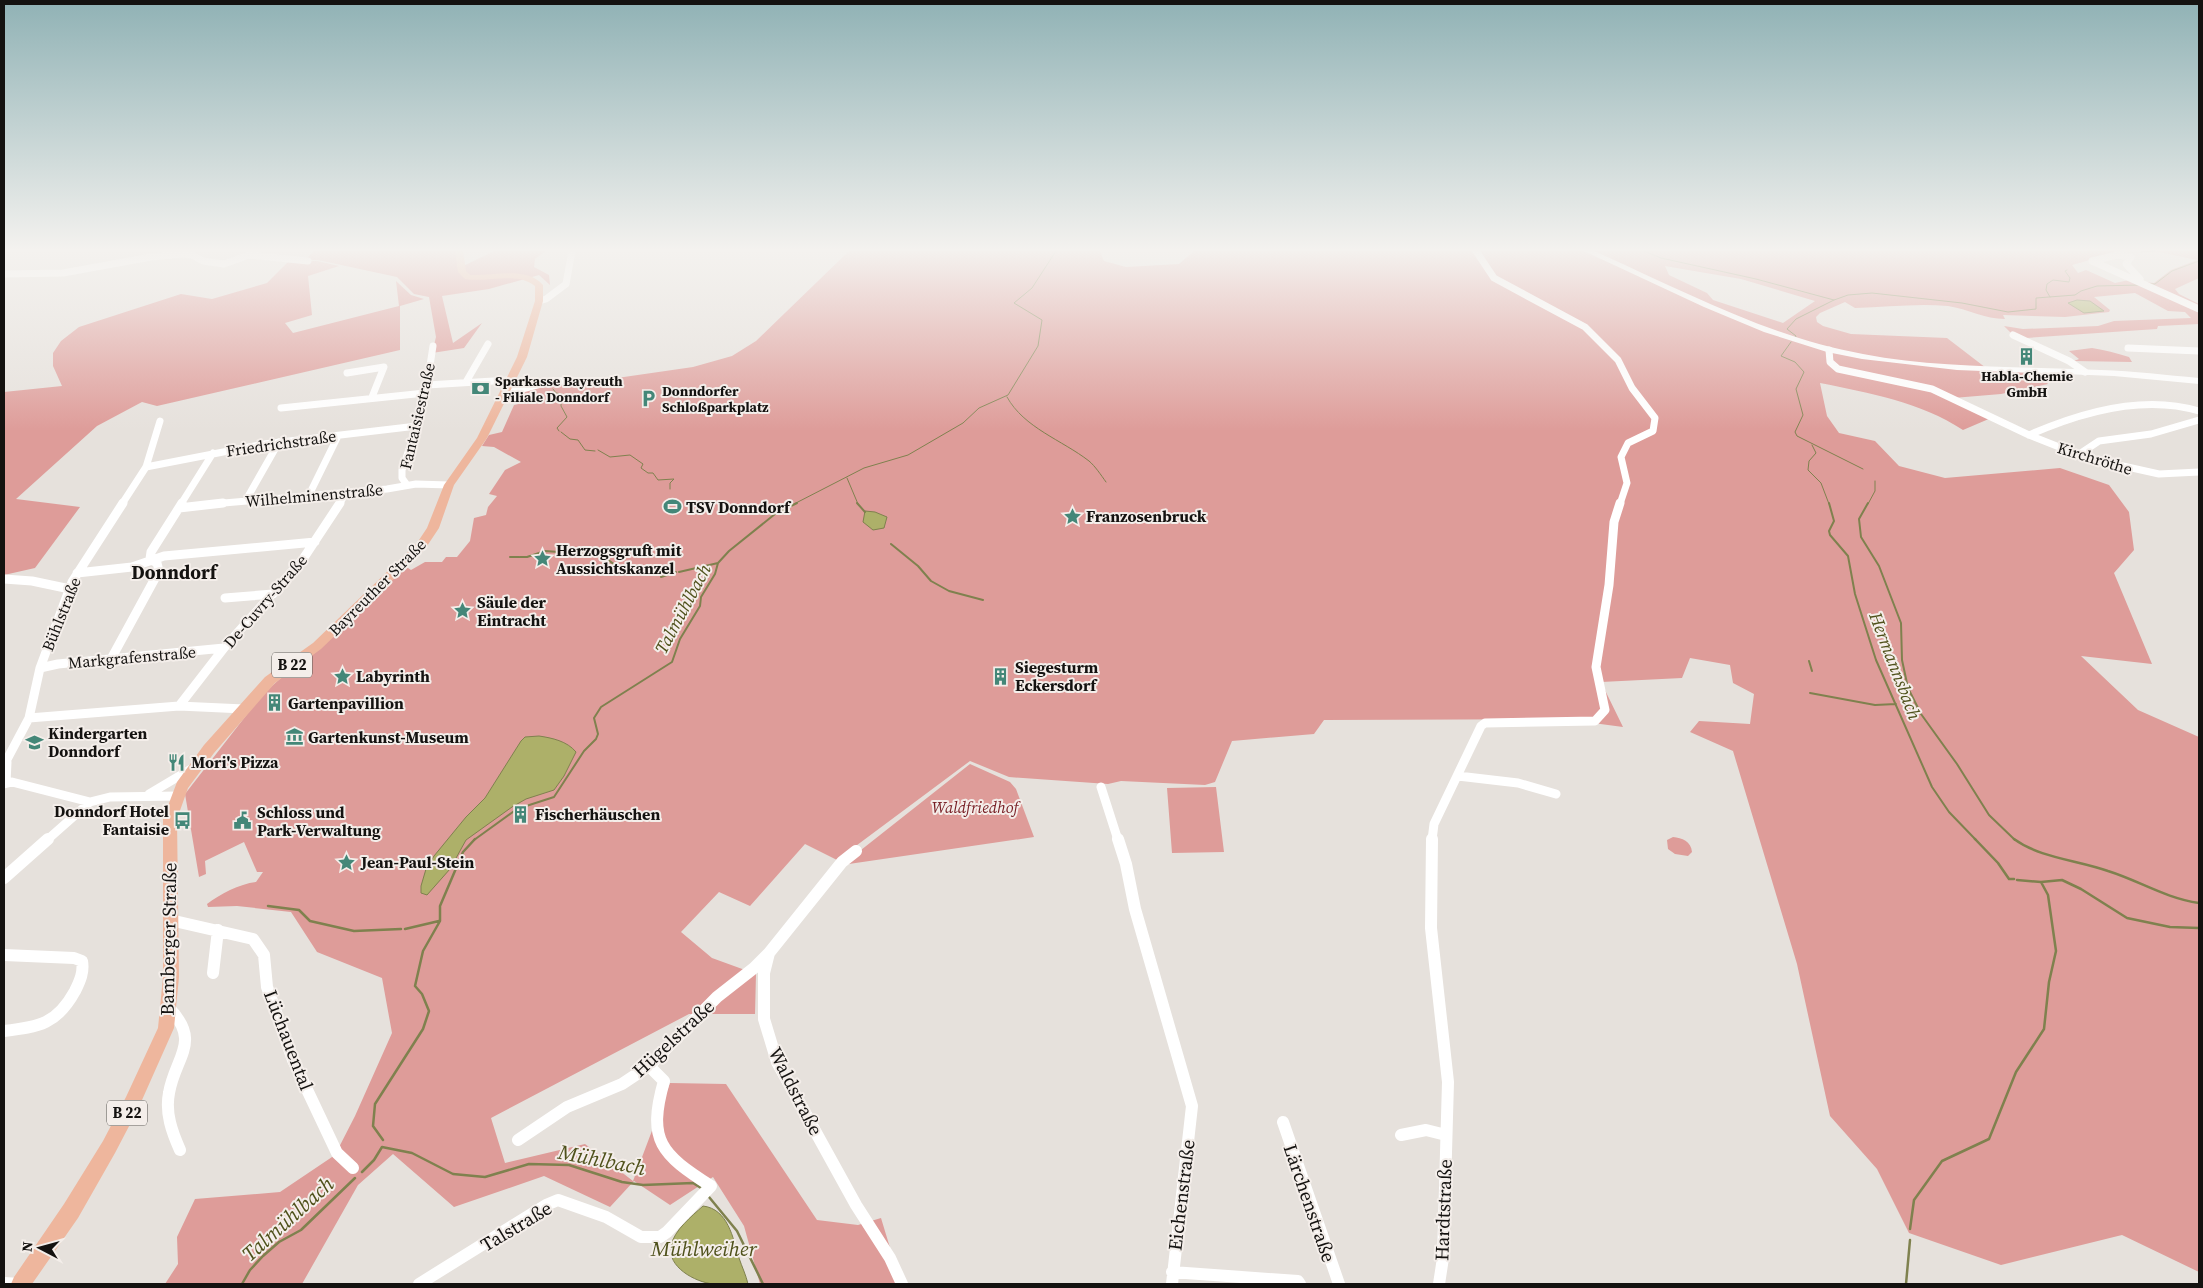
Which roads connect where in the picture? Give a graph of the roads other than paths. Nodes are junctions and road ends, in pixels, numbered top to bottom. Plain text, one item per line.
1 (536, 311) edge
2 (1556, 311) edge
3 (1717, 311) edge
4 (2013, 335) dead end
5 (488, 344) dead end
6 (433, 346) dead end
7 (2128, 348) dead end
8 (1829, 350) junction
9 (2199, 351) edge
10 (2086, 372) junction
11 (347, 373) dead end
12 (510, 380) junction
13 (611, 381) dead end
14 (2199, 381) edge
15 (466, 382) junction
16 (523, 388) junction
17 (426, 389) junction
18 (504, 394) junction
19 (372, 397) junction
20 (280, 408) dead end
21 (2199, 411) edge
22 (2199, 420) edge
23 (160, 421) dead end
24 (417, 426) junction
25 (2029, 435) junction
26 (338, 436) junction
27 (278, 442) junction
28 (213, 453) junction
29 (2078, 455) junction
30 (146, 467) junction
31 (2199, 472) edge
32 (407, 485) junction
33 (449, 485) junction
34 (346, 493) junction
35 (309, 495) junction
36 (246, 500) junction
37 (178, 508) junction
38 (315, 542) junction
39 (153, 561) junction
40 (77, 573) junction
41 (4, 579) edge
42 (70, 589) junction
43 (273, 594) junction
44 (225, 598) dead end
45 (224, 648) junction
46 (111, 659) junction
47 (40, 668) junction
48 (179, 706) junction
49 (244, 709) junction
50 (29, 718) junction
51 (5, 764) edge
52 (196, 766) junction
53 (1458, 776) junction
54 (5, 783) edge
55 (164, 786) junction
56 (1101, 787) dead end
57 (180, 791) junction
58 (1556, 794) dead end
59 (146, 795) junction
60 (90, 802) junction
61 (856, 851) dead end
62 (4, 878) edge
63 (170, 920) junction
64 (218, 930) junction
65 (769, 953) junction
66 (4, 955) edge
67 (214, 973) dead end
68 (169, 1008) junction
69 (4, 1031) edge
70 (649, 1066) junction
71 (1448, 1082) joint
72 (1283, 1122) dead end
73 (1401, 1135) dead end
74 (1446, 1135) junction
75 (518, 1140) dead end
76 (180, 1150) dead end
77 (353, 1168) dead end
78 (1172, 1278) edge
79 (4, 1283) edge
80 (21, 1284) edge
81 (421, 1284) edge
82 (902, 1284) edge
83 (1300, 1284) edge
84 (1339, 1284) edge
85 (1439, 1284) edge

1 - 12 main road, Bayreuther Straße / B 22
2 - 53 street
3 - 8 main road
4 - 10 street
5 - 15 street
6 - 17 street, Fantaisiestraße
7 - 9 street
8 - 10 main road
8 - 25 street, Kirchröthe
10 - 14 main road
11 - 19 street
12 - 15 street
12 - 16 street
12 - 18 main road, Bayreuther Straße / B 22
13 - 16 street
15 - 17 street
16 - 18 street
17 - 19 street
17 - 24 street, Fantaisiestraße
18 - 33 main road, Bayreuther Straße / B 22
19 - 20 street
21 - 25 street
22 - 29 street
23 - 30 street, Bühlstraße
24 - 26 street, Friedrichstraße
24 - 32 street, Fantaisiestraße
25 - 29 street, Kirchröthe
26 - 27 street, Friedrichstraße
26 - 35 street
27 - 28 street, Friedrichstraße
27 - 36 street
28 - 30 street, Friedrichstraße
28 - 37 street
29 - 31 street, Kirchröthe
30 - 40 street, Bühlstraße
32 - 33 street, Wilhelminenstraße
32 - 34 street, Wilhelminenstraße
33 - 49 main road, Bayreuther Straße / B 22
34 - 35 street, Wilhelminenstraße
34 - 38 street, De-Cuvry-Straße
35 - 36 street, Wilhelminenstraße
36 - 37 street, Wilhelminenstraße
37 - 39 street
38 - 39 street
38 - 43 street, De-Cuvry-Straße
39 - 40 street
39 - 46 street
40 - 42 street, Bühlstraße
41 - 42 street
42 - 47 street, Bühlstraße
43 - 44 street
43 - 45 street, De-Cuvry-Straße
45 - 46 street, Markgrafenstraße
45 - 48 street, De-Cuvry-Straße
46 - 47 street, Markgrafenstraße
47 - 50 street, Bühlstraße
48 - 49 street
48 - 50 street
49 - 52 main road, Bayreuther Straße / B 22
50 - 51 street, Bühlstraße
51 - 54 street, Bühlstraße
52 - 55 street
52 - 57 main road, Bayreuther Straße / B 22
53 - 58 street
53 - 71 street
54 - 60 street
55 - 57 street
55 - 59 street
56 - 78 street, Eichenstraße
57 - 59 street
57 - 63 main road, Bamberger Straße / B 22
59 - 60 street
60 - 62 street
61 - 65 street, Waldstraße
63 - 64 street, Lüchauental
63 - 68 main road, Bamberger Straße / B 22
64 - 67 street
64 - 77 street, Lüchauental
65 - 70 street, Hügelstraße
65 - 82 street, Waldstraße
66 - 69 street
68 - 76 street
68 - 80 main road, Bamberger Straße / B 22
70 - 75 street, Hügelstraße
70 - 81 street, Talstraße
71 - 74 street, Hardtstraße
72 - 84 street, Lärchenstraße
73 - 74 street
74 - 85 street, Hardtstraße
78 - 83 street
79 - 80 street

